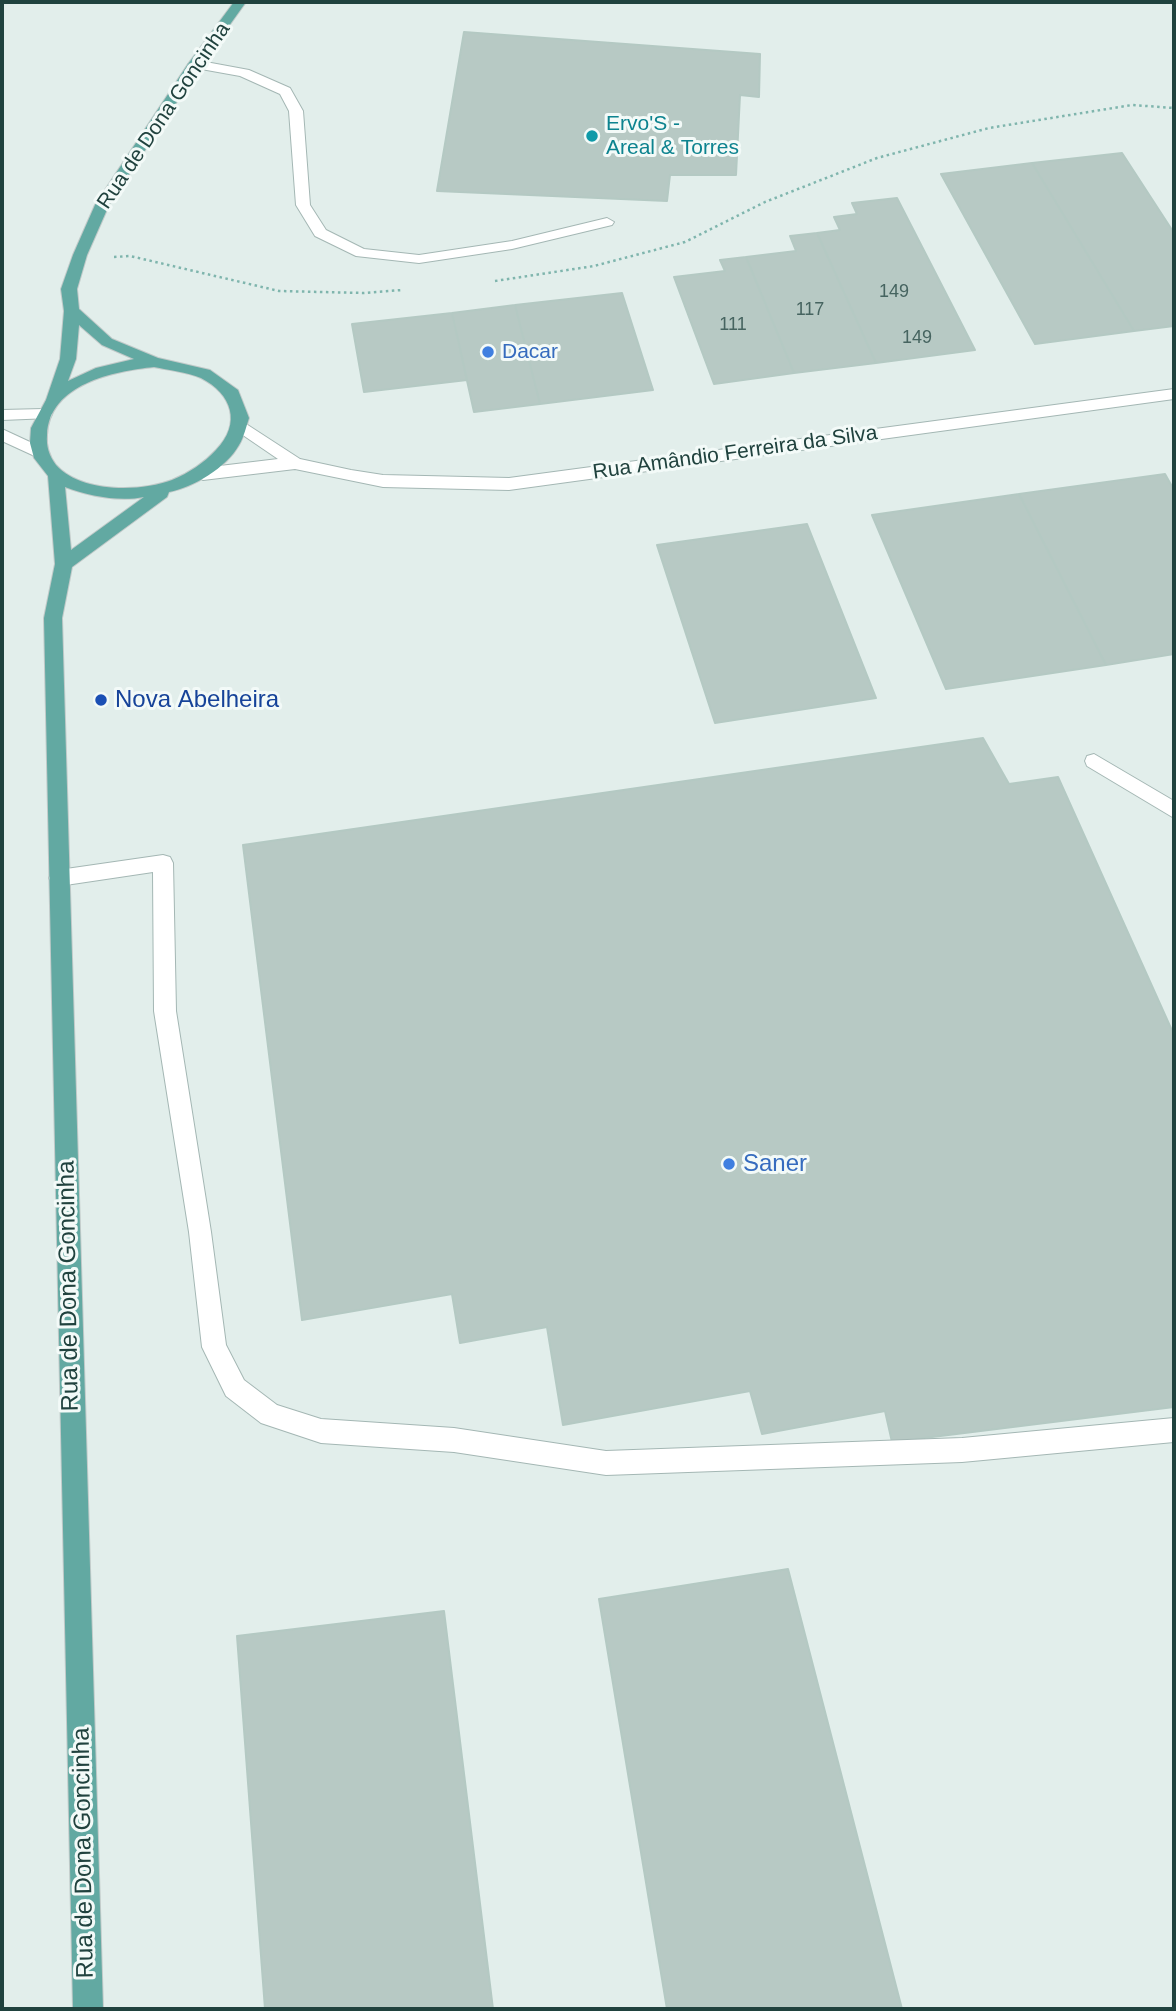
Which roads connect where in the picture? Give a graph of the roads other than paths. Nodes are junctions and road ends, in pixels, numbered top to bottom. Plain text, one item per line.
1 (240, 2) edge
2 (195, 64) junction
3 (607, 222) dead end
4 (72, 312) junction
5 (154, 362) junction
6 (1174, 394) edge
7 (48, 408) junction
8 (2, 415) edge
9 (240, 425) junction
10 (2, 434) edge
11 (39, 453) junction
12 (295, 463) junction
13 (203, 474) junction
14 (56, 475) junction
15 (166, 489) junction
16 (64, 564) junction
17 (1094, 761) dead end
18 (1174, 810) edge
19 (59, 878) junction
20 (1174, 1430) edge
21 (88, 2009) edge

1 - 2 main road, Rua de Dona Goncinha
2 - 3 street
2 - 4 main road, Rua de Dona Goncinha
4 - 5 main road
4 - 7 main road, Rua de Dona Goncinha
5 - 7 main road
5 - 9 main road
6 - 12 street, Rua Amândio Ferreira da Silva
7 - 8 street
7 - 11 main road
9 - 12 street, Rua Amândio Ferreira da Silva
9 - 13 main road
10 - 11 street
11 - 14 main road
12 - 13 street, Rua Amândio Ferreira da Silva
13 - 15 main road
14 - 15 main road
14 - 16 main road, Rua de Dona Goncinha
15 - 16 main road
16 - 19 main road, Rua de Dona Goncinha
17 - 18 street
19 - 20 street
19 - 21 main road, Rua de Dona Goncinha

